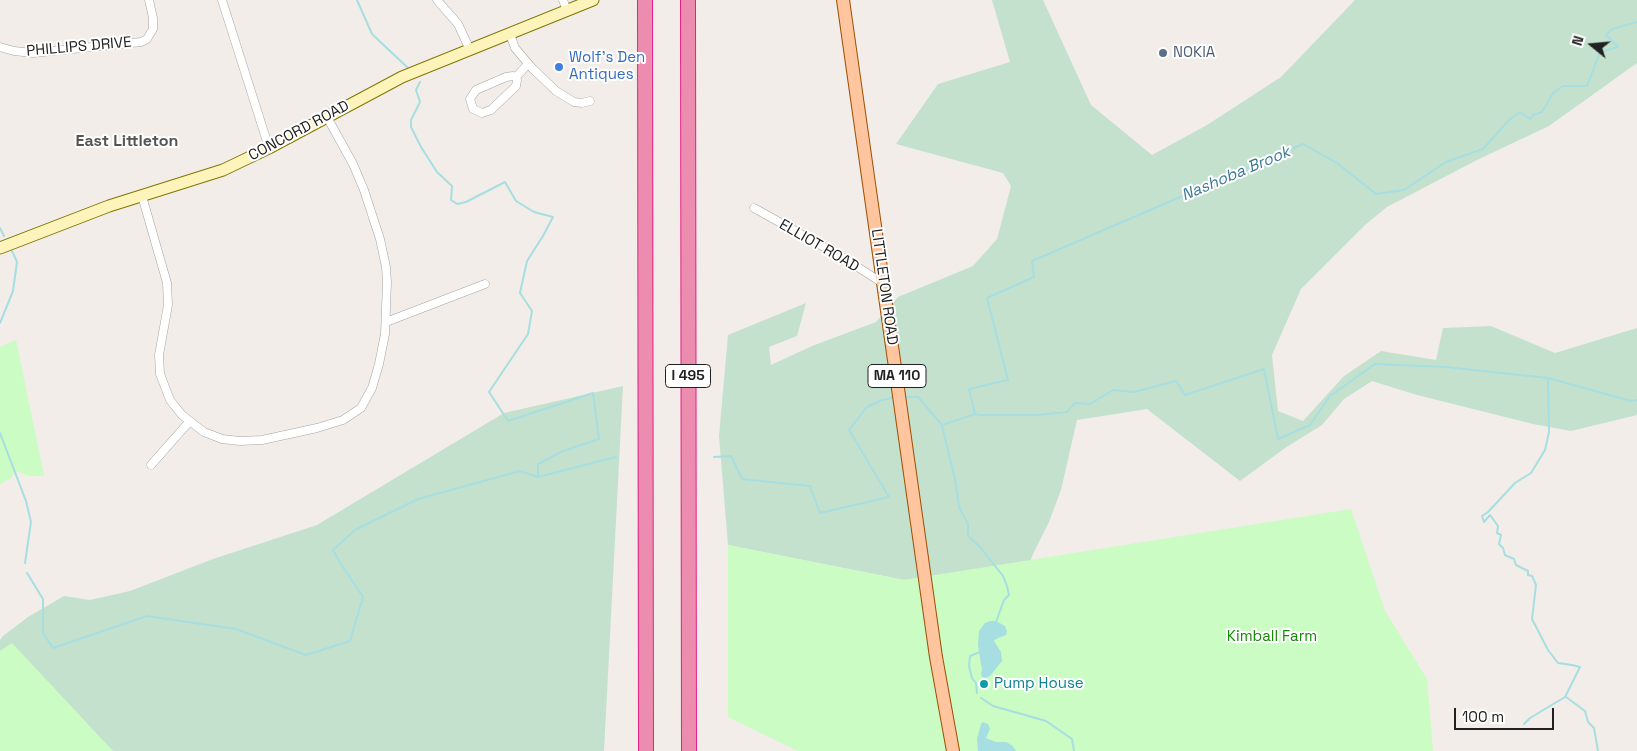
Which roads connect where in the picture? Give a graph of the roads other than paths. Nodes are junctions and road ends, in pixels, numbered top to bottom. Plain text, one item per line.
1 (149, 0) edge
2 (222, 0) edge
3 (436, 0) edge
4 (594, 0) edge
5 (645, 0) edge
6 (688, 0) edge
7 (843, 0) edge
8 (565, 5) edge
9 (510, 34) junction
10 (1, 50) edge
11 (470, 50) junction
12 (528, 64) junction
13 (516, 77) junction
14 (590, 101) dead end
15 (327, 116) junction
16 (269, 148) junction
17 (142, 196) junction
18 (754, 208) dead end
19 (0, 248) edge
20 (485, 284) dead end
21 (884, 284) junction
22 (386, 322) junction
23 (188, 422) junction
24 (151, 465) dead end
25 (646, 751) edge
26 (689, 751) edge
27 (953, 751) edge

1 - 10 street, PHILLIPS DRIVE
2 - 16 street
3 - 11 street
4 - 8 main road, CONCORD ROAD
5 - 25 highway, I 495
6 - 26 highway, I 495
7 - 21 main road, LITTLETON ROAD / MA 110
8 - 9 main road, CONCORD ROAD
9 - 11 main road, CONCORD ROAD
9 - 12 street
11 - 15 main road, CONCORD ROAD
12 - 13 street
12 - 14 street
13 - 13 street
15 - 16 main road, CONCORD ROAD
15 - 22 street
16 - 17 main road, CONCORD ROAD
17 - 19 main road, CONCORD ROAD
17 - 23 street
18 - 21 street, ELLIOT ROAD
20 - 22 street
21 - 27 main road, LITTLETON ROAD / MA 110
22 - 23 street
23 - 24 street

